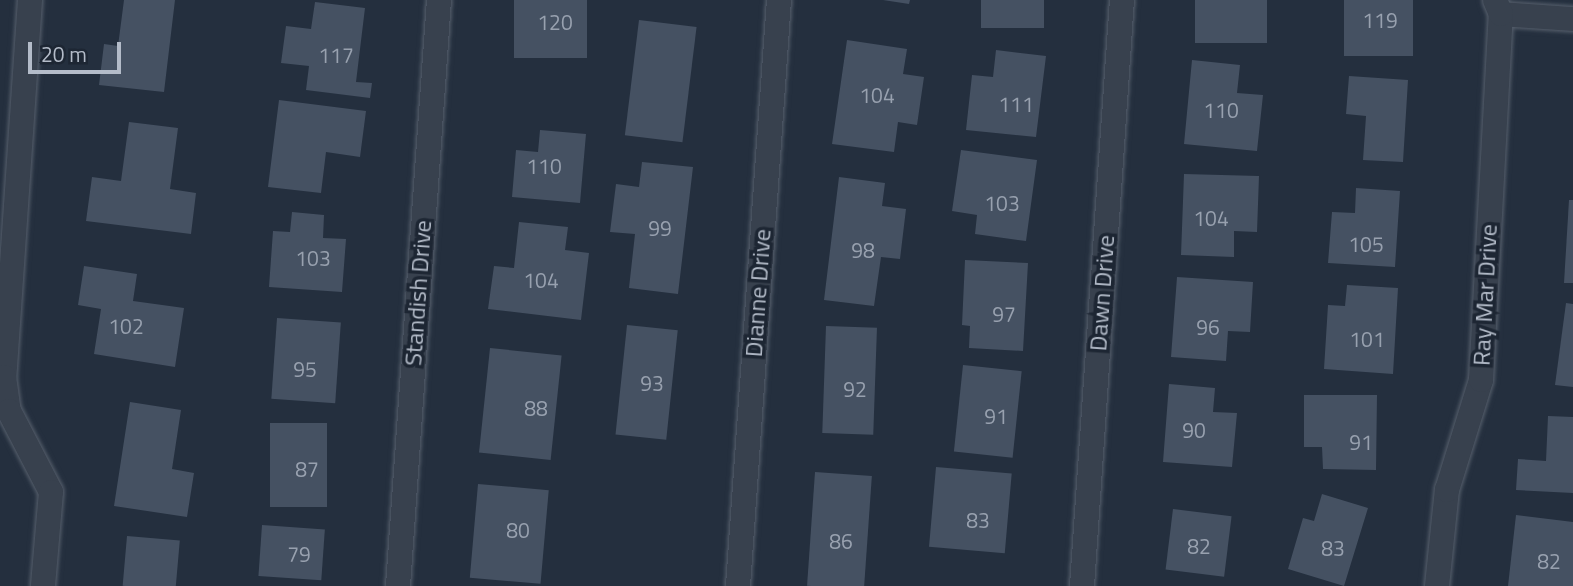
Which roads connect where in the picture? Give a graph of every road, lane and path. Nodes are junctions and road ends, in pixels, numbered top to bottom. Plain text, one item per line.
1 (30, 0) edge
2 (439, 0) edge
3 (779, 0) edge
4 (1122, 0) edge
5 (1498, 7) edge
6 (1573, 19) edge
7 (43, 586) edge
8 (398, 586) edge
9 (738, 586) edge
10 (1082, 586) edge
11 (1437, 586) edge

1 - 7 street
2 - 8 street, Standish Drive
3 - 9 street, Dianne Drive
4 - 10 street, Dawn Drive
5 - 6 street
5 - 11 street, Ray Mar Drive

